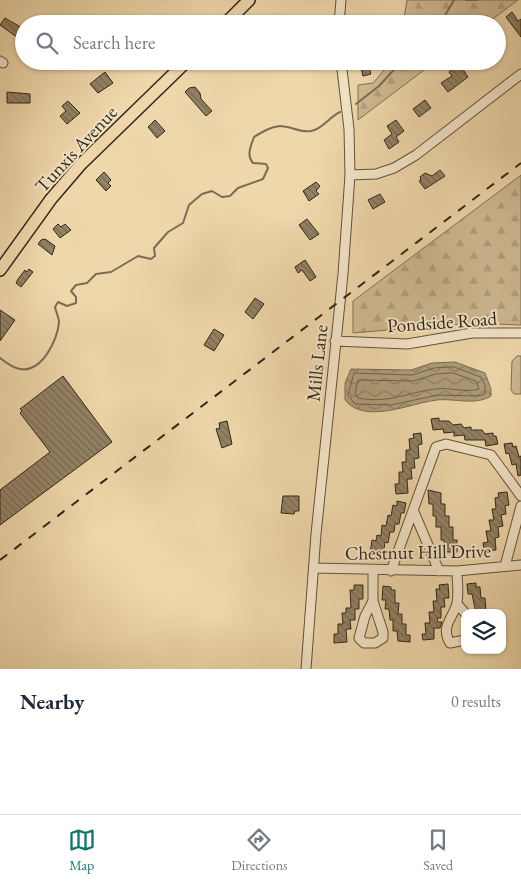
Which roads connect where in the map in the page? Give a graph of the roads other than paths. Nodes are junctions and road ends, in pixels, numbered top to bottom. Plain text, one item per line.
1 (249, 0) edge
2 (341, 0) edge
3 (234, 15) edge
4 (340, 15) edge
5 (178, 70) edge
6 (342, 70) edge
7 (521, 74) edge
8 (350, 175) junction
9 (0, 270) edge
10 (521, 333) edge
11 (335, 342) junction
12 (521, 496) edge
13 (521, 506) edge
14 (414, 512) junction
15 (521, 565) edge
16 (505, 566) junction
17 (314, 568) junction
18 (373, 570) junction
19 (391, 570) junction
20 (439, 571) junction
21 (458, 571) junction
22 (373, 602) dead end
23 (456, 604) junction
24 (461, 609) edge
25 (461, 641) edge
26 (306, 669) edge

1 - 3 main road
2 - 4 street
5 - 9 main road, Tunxis Avenue
6 - 8 street, Mills Lane
7 - 8 street
8 - 11 street, Mills Lane
10 - 11 street, Pondside Road
11 - 17 street, Mills Lane
12 - 14 street
13 - 16 street
14 - 19 street
14 - 20 street
15 - 16 street, Chestnut Hill Drive
16 - 21 street, Chestnut Hill Drive
17 - 18 street, Chestnut Hill Drive
17 - 26 street, Mills Lane
18 - 19 street, Chestnut Hill Drive
18 - 22 street
19 - 20 street, Chestnut Hill Drive
20 - 21 street, Chestnut Hill Drive
21 - 23 street
23 - 24 street
23 - 25 street

